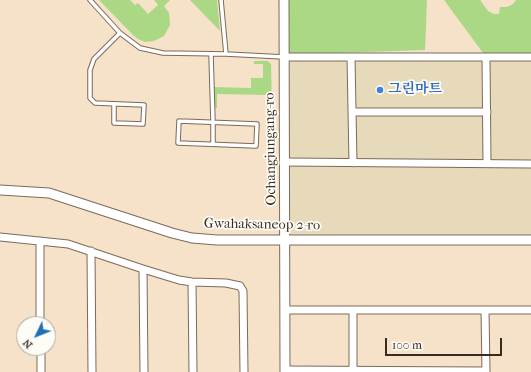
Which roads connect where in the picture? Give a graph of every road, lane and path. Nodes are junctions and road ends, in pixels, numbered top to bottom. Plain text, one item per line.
1 (90, 0) edge
2 (222, 0) edge
3 (284, 0) edge
4 (120, 33) junction
5 (211, 54) junction
6 (226, 54) junction
7 (284, 57) junction
8 (351, 57) junction
9 (486, 57) junction
10 (531, 57) edge
11 (114, 105) junction
12 (352, 112) junction
13 (486, 112) junction
14 (213, 122) junction
15 (213, 144) junction
16 (285, 162) junction
17 (353, 163) junction
18 (487, 163) junction
19 (531, 164) edge
20 (0, 190) edge
21 (0, 237) edge
22 (531, 240) edge
23 (40, 241) junction
24 (285, 241) junction
25 (91, 251) junction
26 (143, 269) junction
27 (192, 282) junction
28 (285, 310) junction
29 (353, 310) junction
30 (485, 310) junction
31 (531, 310) edge
32 (40, 316) edge
33 (41, 356) edge
34 (285, 371) edge
35 (353, 371) edge
36 (486, 371) edge
37 (41, 372) edge
38 (92, 372) edge
39 (144, 372) edge
40 (193, 372) edge
41 (244, 372) edge

1 - 4 lane
2 - 6 lane
3 - 7 street, Ochangjungang-ro
4 - 5 lane
4 - 11 lane
5 - 6 lane
5 - 14 lane
6 - 7 lane
7 - 8 street
7 - 16 street, Ochangjungang-ro
8 - 9 street
8 - 12 street
9 - 10 street
9 - 13 street
11 - 11 lane
12 - 13 street
12 - 17 street
13 - 18 street
14 - 15 lane
14 - 15 lane
14 - 15 lane
16 - 17 street
16 - 24 street, Ochangjungang-ro
17 - 18 street
18 - 19 street
20 - 24 street, Gwahaksaneop 2-ro
21 - 23 street
22 - 24 street, Gwahaksaneop 2-ro
23 - 25 street
23 - 32 street
24 - 28 street, Ochangjungang-ro
25 - 26 street
25 - 38 street
26 - 27 street
26 - 39 street
27 - 40 street
27 - 41 street
28 - 29 street
28 - 34 street, Ochangjungang-ro
29 - 30 street
29 - 35 street
30 - 31 street
30 - 36 street
33 - 37 street
34 - 35 street
35 - 36 street

